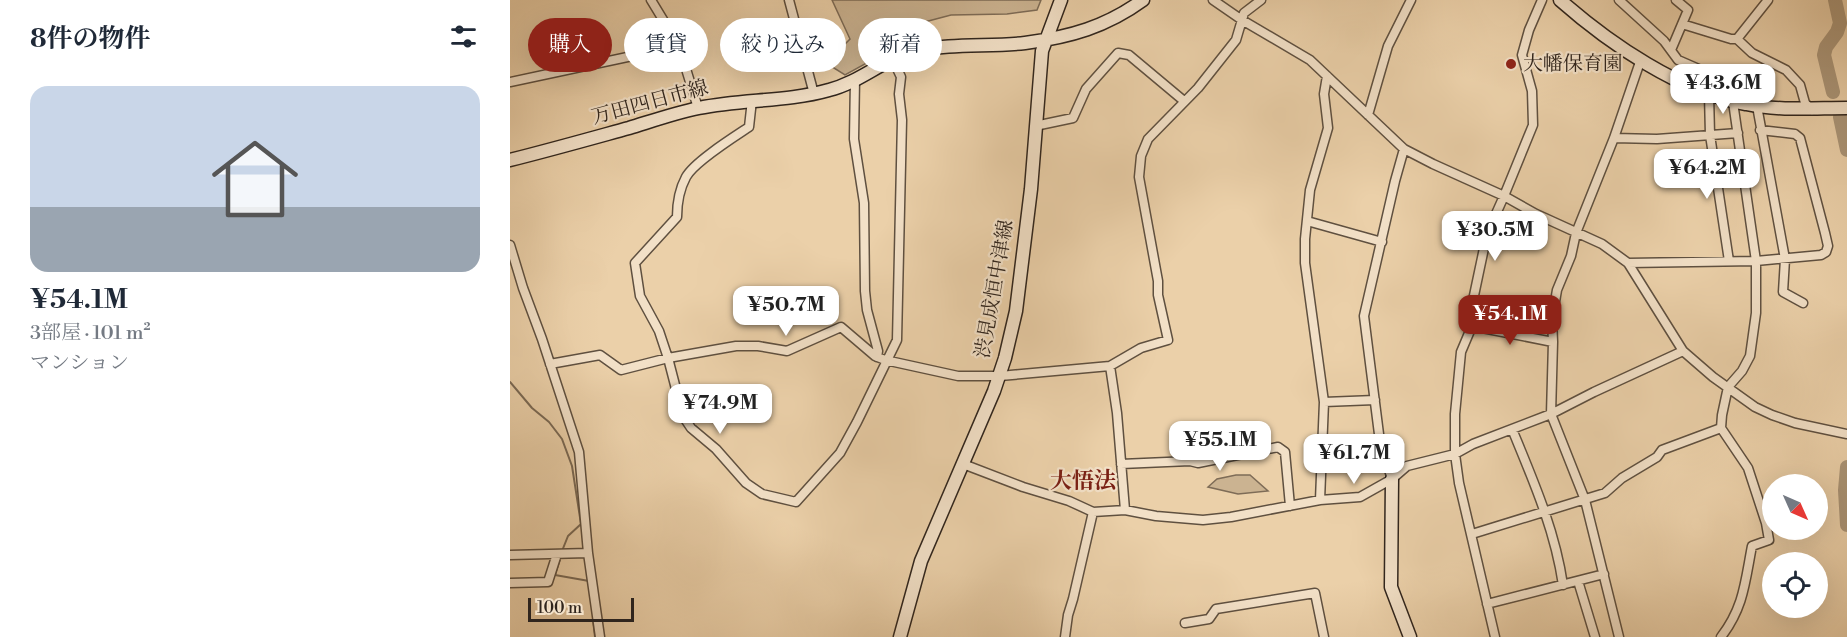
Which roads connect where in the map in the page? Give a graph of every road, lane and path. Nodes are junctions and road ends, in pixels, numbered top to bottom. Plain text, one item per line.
1 (651, 0) edge
2 (789, 0) edge
3 (1061, 0) edge
4 (1143, 0) edge
5 (1213, 0) edge
6 (1261, 0) edge
7 (1411, 0) edge
8 (1542, 0) edge
9 (1560, 0) edge
10 (1619, 0) edge
11 (1676, 0) edge
12 (1768, 0) edge
13 (662, 18) edge
14 (1242, 20) junction
15 (1682, 24) junction
16 (1047, 38) junction
17 (1737, 39) junction
18 (942, 47) edge
19 (1671, 50) junction
20 (624, 58) edge
21 (1641, 59) junction
22 (688, 72) edge
23 (867, 72) edge
24 (899, 72) edge
25 (1327, 76) junction
26 (855, 79) junction
27 (510, 82) edge
28 (814, 94) junction
29 (1709, 94) junction
30 (752, 100) junction
31 (1184, 101) junction
32 (1733, 102) junction
33 (1756, 106) junction
34 (698, 108) junction
35 (1809, 108) junction
36 (1847, 108) edge
37 (1847, 112) edge
38 (1368, 115) junction
39 (1035, 126) junction
40 (1760, 130) junction
41 (1738, 133) junction
42 (1710, 135) junction
43 (1614, 138) junction
44 (1404, 149) junction
45 (510, 160) edge
46 (1504, 196) junction
47 (1307, 221) junction
48 (1576, 233) junction
49 (1382, 242) junction
50 (510, 245) edge
51 (1785, 259) junction
52 (1729, 261) junction
53 (1756, 261) junction
54 (1628, 263) junction
55 (1803, 303) dead end
56 (1472, 326) junction
57 (1553, 342) junction
58 (1683, 351) junction
59 (668, 358) junction
60 (881, 358) junction
61 (550, 364) junction
62 (1110, 366) junction
63 (1000, 376) junction
64 (1728, 387) junction
65 (1375, 400) junction
66 (1324, 402) junction
67 (1551, 414) junction
68 (1721, 428) junction
69 (1512, 429) junction
70 (1847, 434) edge
71 (1455, 454) junction
72 (963, 464) junction
73 (1121, 464) junction
74 (1392, 479) junction
75 (1585, 500) junction
76 (1320, 501) junction
77 (1290, 506) junction
78 (1125, 510) junction
79 (1093, 512) junction
80 (1545, 512) junction
81 (1472, 534) junction
82 (588, 553) junction
83 (557, 554) junction
84 (510, 555) edge
85 (1604, 574) junction
86 (1578, 581) junction
87 (510, 584) edge
88 (1563, 585) junction
89 (1487, 604) junction
90 (1185, 623) dead end
91 (600, 637) edge
92 (900, 637) edge
93 (1065, 637) edge
94 (1324, 637) edge
95 (1410, 637) edge
96 (1495, 637) edge
97 (1595, 637) edge
98 (1619, 637) edge
99 (1722, 637) edge

1 - 13 street
2 - 28 street
3 - 16 main road, 渋見成恒中津線
4 - 16 main road, 万田四日市線
5 - 14 street
6 - 14 street
7 - 38 street
8 - 46 street
9 - 21 main road
10 - 19 street
11 - 15 street
12 - 17 street
14 - 25 street
14 - 31 street
15 - 17 street
15 - 19 street
16 - 18 main road, 万田四日市線
16 - 39 main road, 渋見成恒中津線
17 - 35 street
19 - 29 street
20 - 27 street
21 - 29 main road
21 - 43 street
22 - 34 street
23 - 26 main road, 万田四日市線
24 - 60 street
25 - 38 street
25 - 47 street
26 - 28 main road, 万田四日市線
26 - 60 street
28 - 30 main road, 万田四日市線
29 - 32 main road
29 - 42 street
30 - 34 main road, 万田四日市線
30 - 59 street
31 - 39 street
31 - 62 street
32 - 33 main road
32 - 41 street
33 - 35 main road
33 - 40 street
34 - 45 main road, 万田四日市線
35 - 36 main road
35 - 37 street
38 - 44 street
39 - 63 main road, 渋見成恒中津線
40 - 51 street
40 - 51 street
41 - 42 street
41 - 53 street
42 - 43 street
42 - 52 street
43 - 48 street
44 - 46 street
44 - 49 street
46 - 48 street
46 - 56 street
47 - 49 street
47 - 66 street
48 - 54 street
48 - 57 street
49 - 65 street
50 - 61 street
51 - 53 street
51 - 55 street
52 - 53 street
52 - 54 street
53 - 64 street
54 - 58 street
56 - 57 street
56 - 71 street
57 - 67 street
58 - 64 street
58 - 67 street
59 - 60 street
59 - 60 street
59 - 61 street
60 - 63 street
61 - 82 street
62 - 63 street
62 - 73 street
63 - 72 main road, 渋見成恒中津線
64 - 68 street
64 - 70 street
65 - 66 street
65 - 74 street
66 - 76 street
67 - 69 street
67 - 75 street
68 - 75 street
68 - 99 street
69 - 71 street
69 - 80 street
71 - 74 street
71 - 81 street
72 - 79 street
72 - 92 main road, 渋見成恒中津線
73 - 77 street
73 - 78 street
74 - 76 street
74 - 95 main road
75 - 80 street
75 - 85 street
76 - 77 street
77 - 78 street
78 - 79 street
79 - 93 street
80 - 81 street
80 - 88 street
81 - 89 street
82 - 83 street
82 - 91 street
83 - 84 street
83 - 87 street
85 - 86 street
85 - 98 street
86 - 88 street
86 - 97 street
88 - 89 street
89 - 96 street
90 - 94 street

